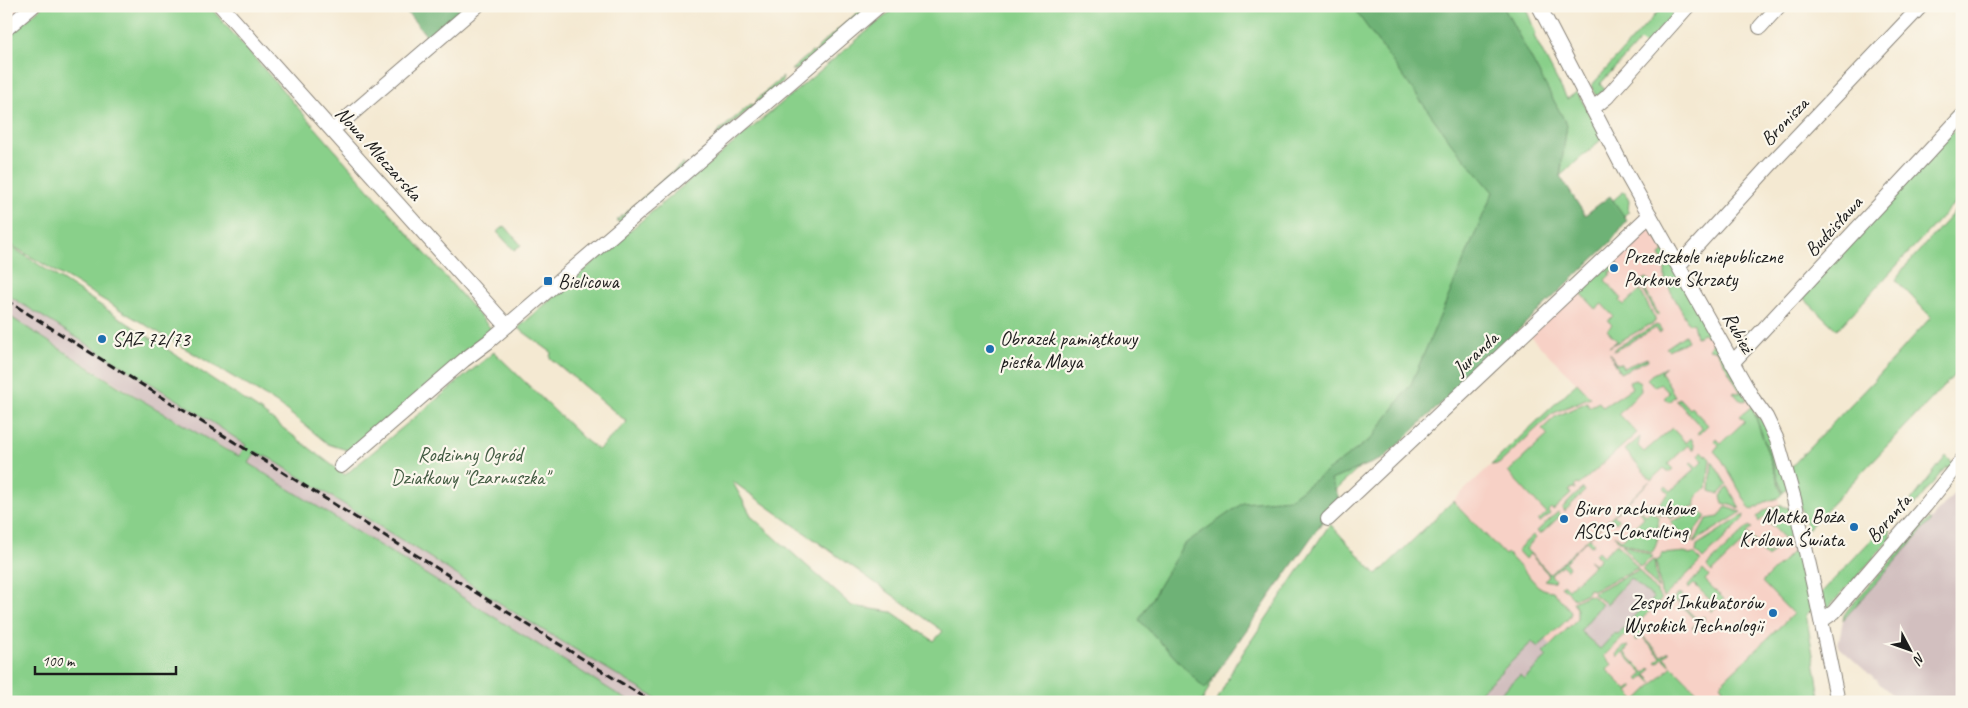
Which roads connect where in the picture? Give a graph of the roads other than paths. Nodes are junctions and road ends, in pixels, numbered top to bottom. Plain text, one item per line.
1 (33, 6) edge
2 (221, 6) edge
3 (477, 6) edge
4 (879, 6) edge
5 (1688, 6) edge
6 (1779, 6) edge
7 (1920, 6) edge
8 (1542, 8) edge
9 (1760, 27) dead end
10 (6, 29) edge
11 (1592, 109) junction
12 (1962, 116) edge
13 (340, 124) dead end
14 (1650, 215) junction
15 (1679, 265) junction
16 (507, 326) junction
17 (1732, 363) junction
18 (1962, 460) edge
19 (341, 466) dead end
20 (1328, 519) dead end
21 (1821, 621) junction
22 (1838, 702) edge

1 - 10 street
2 - 16 street, Nowa Mleczarska
3 - 13 street
4 - 16 street
5 - 11 street
6 - 9 street
7 - 15 street, Bronisza
8 - 11 street, Rubież
11 - 14 street, Rubież
12 - 17 street, Budzisława
14 - 15 street, Rubież
14 - 20 street, Juranda
15 - 17 street, Rubież
16 - 19 street
17 - 21 street, Rubież
18 - 21 street, Boranta
21 - 22 street, Rubież

